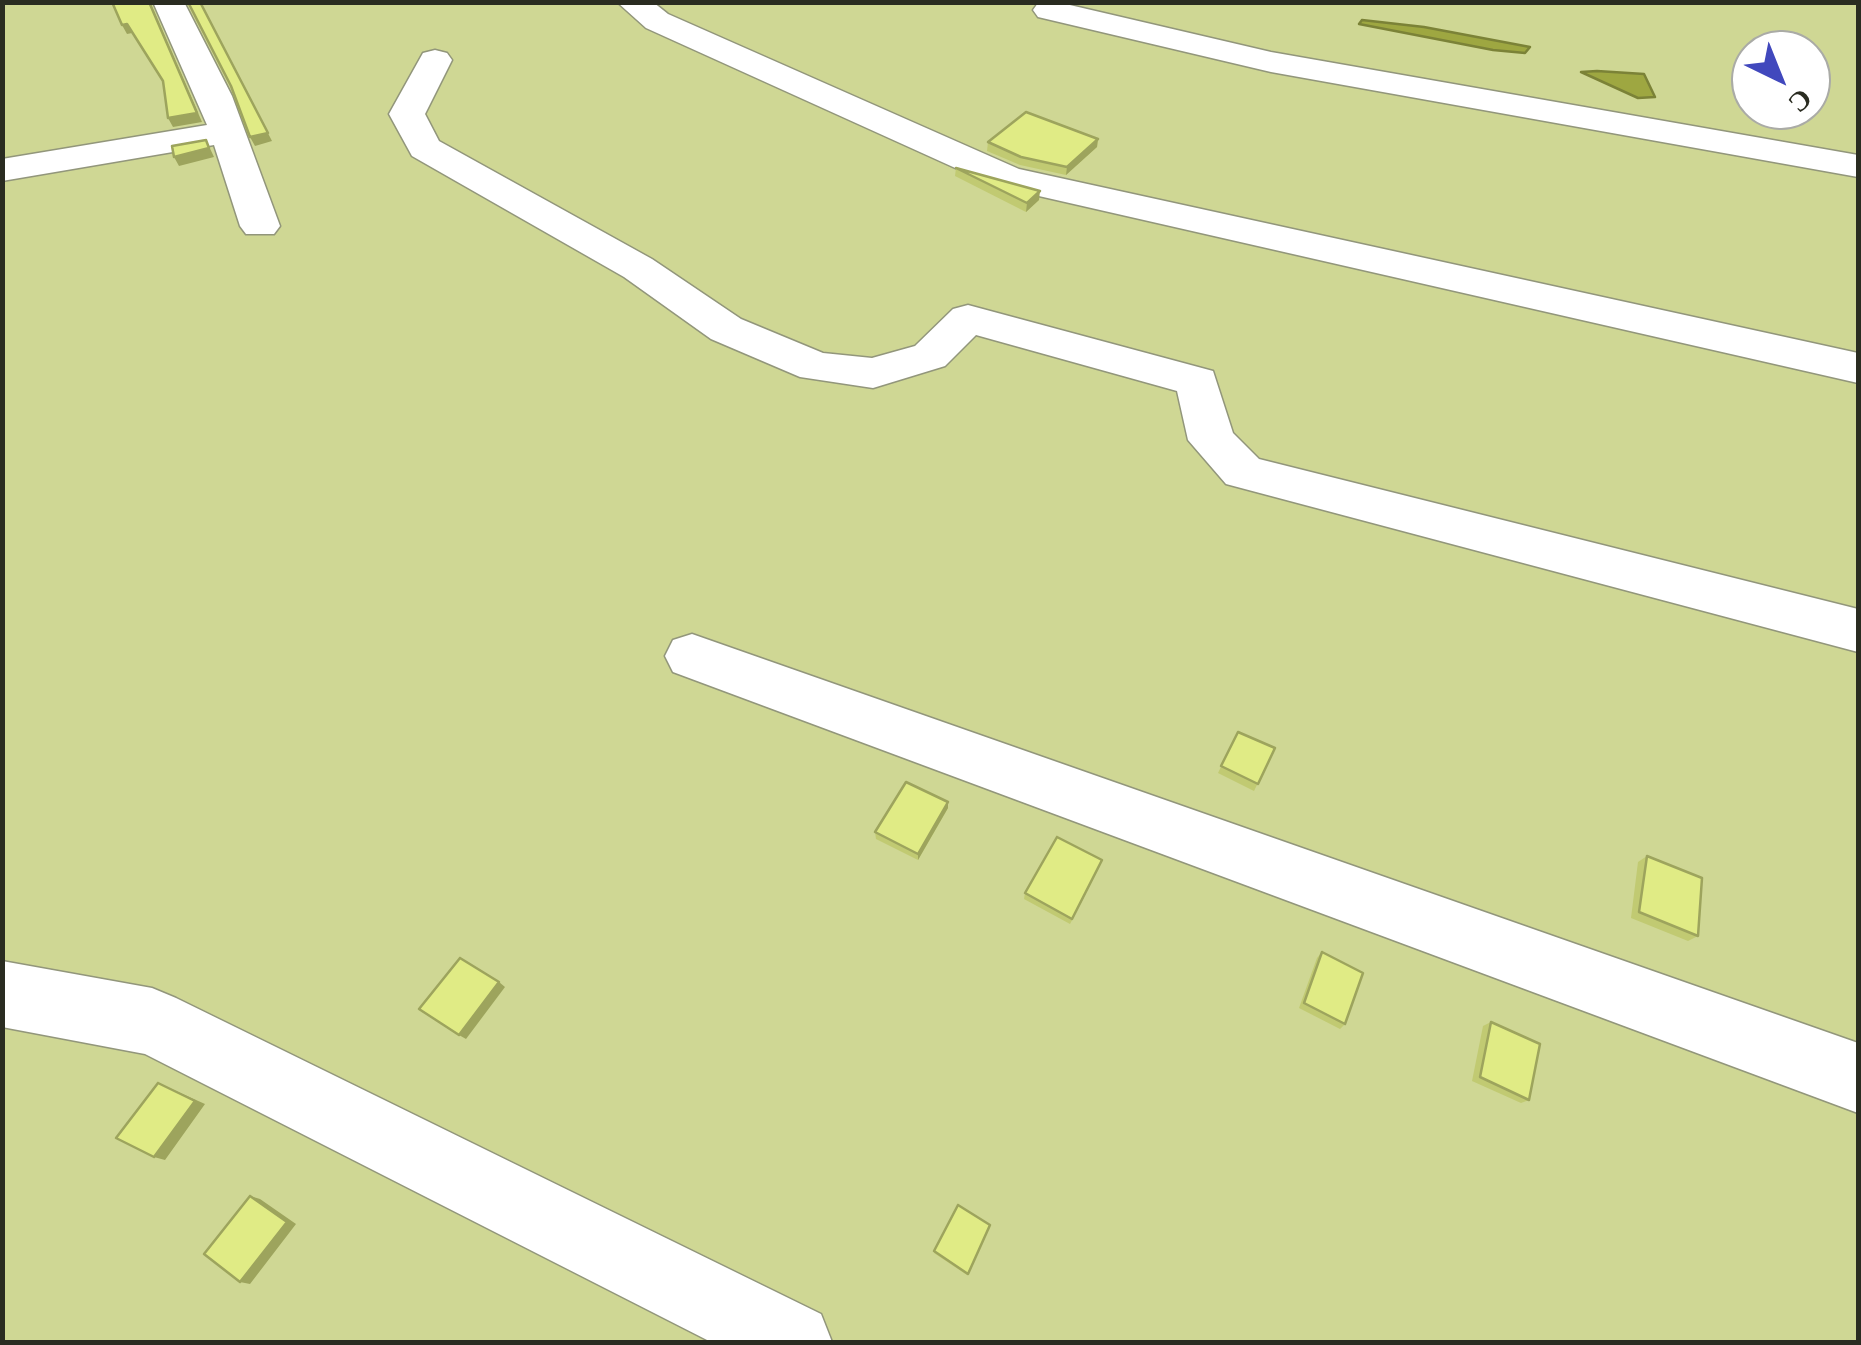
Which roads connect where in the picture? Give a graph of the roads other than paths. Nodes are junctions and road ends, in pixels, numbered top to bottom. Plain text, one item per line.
1 (168, 2) edge
2 (632, 2) edge
3 (1048, 10) dead end
4 (434, 60) dead end
5 (228, 132) junction
6 (1858, 166) edge
7 (2, 170) edge
8 (260, 226) dead end
9 (1858, 368) edge
10 (1858, 631) edge
11 (692, 656) dead end
12 (2, 994) edge
13 (1858, 1078) edge
14 (793, 1342) edge

1 - 5 lane
2 - 9 lane
3 - 6 lane
4 - 10 lane
5 - 7 lane
5 - 8 lane
11 - 13 lane
12 - 14 lane

